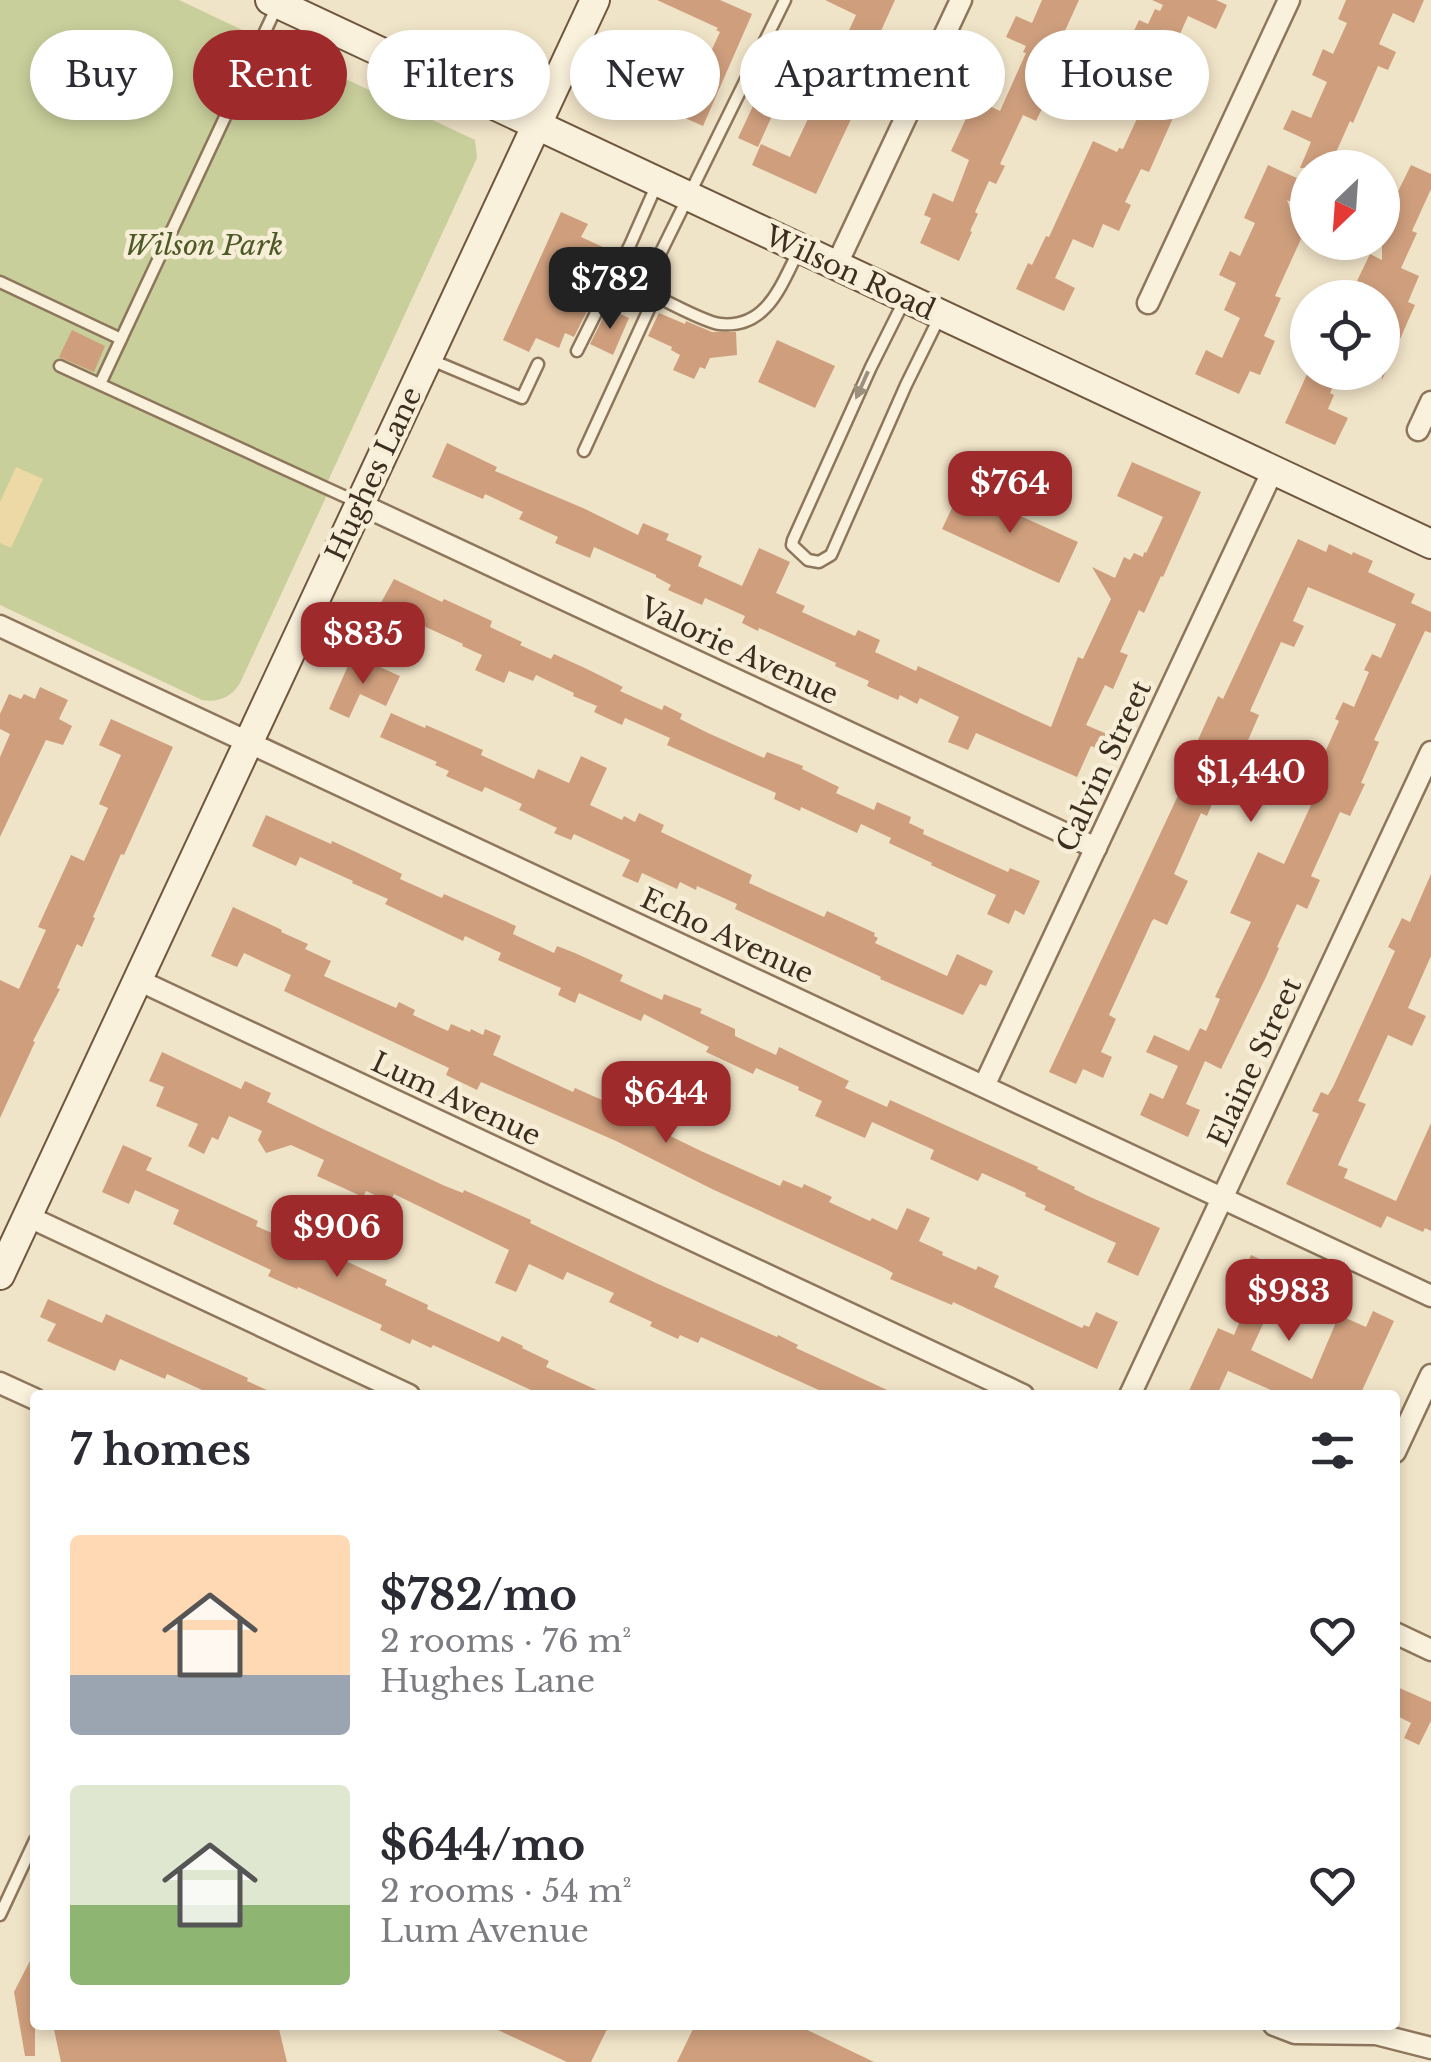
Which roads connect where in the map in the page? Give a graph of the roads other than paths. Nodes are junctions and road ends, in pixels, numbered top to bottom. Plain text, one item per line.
1 (595, 0) edge
2 (784, 0) edge
3 (960, 0) edge
4 (1290, 0) edge
5 (274, 2) edge
6 (536, 125) junction
7 (657, 183) junction
8 (689, 198) junction
9 (799, 250) junction
10 (836, 266) junction
11 (0, 282) edge
12 (655, 296) junction
13 (905, 298) junction
14 (1148, 303) dead end
15 (941, 314) junction
16 (121, 339) junction
17 (577, 350) dead end
18 (428, 358) junction
19 (538, 364) dead end
20 (60, 366) dead end
21 (100, 384) junction
22 (1431, 402) edge
23 (1418, 430) dead end
24 (584, 452) dead end
25 (1273, 470) junction
26 (360, 504) junction
27 (1431, 544) edge
28 (0, 626) edge
29 (249, 742) junction
30 (1431, 752) edge
31 (1096, 848) junction
32 (138, 980) junction
33 (984, 1086) junction
34 (1222, 1198) junction
35 (28, 1216) junction
36 (0, 1275) edge
37 (1431, 1296) edge
38 (1431, 1375) edge
39 (0, 1382) edge
40 (399, 1390) edge
41 (1012, 1390) edge
42 (1132, 1390) edge
43 (30, 1397) edge
44 (1400, 1441) edge
45 (1400, 1636) edge
46 (1431, 1650) edge
47 (30, 1851) edge
48 (0, 1914) edge
49 (1287, 2030) edge
50 (1431, 2048) edge

1 - 6 street, Hughes Lane
2 - 8 lane
3 - 10 street
4 - 14 street
5 - 6 street, Wilson Road
5 - 16 lane
6 - 7 street, Wilson Road
6 - 18 street, Hughes Lane
7 - 8 street, Wilson Road
7 - 17 lane
8 - 9 street, Wilson Road
8 - 12 lane
9 - 10 street, Wilson Road
9 - 12 lane
10 - 13 street, Wilson Road
11 - 16 lane
12 - 24 lane
13 - 15 street, Wilson Road
13 -> 15 lane
15 - 25 street, Wilson Road
16 - 21 lane
18 - 19 lane
18 - 26 street, Hughes Lane
20 - 21 lane
21 - 26 lane
22 - 23 street
25 - 27 street, Wilson Road
25 - 31 street, Calvin Street
26 - 29 street, Hughes Lane
26 - 31 street, Valorie Avenue
28 - 29 street, Echo Avenue
29 - 32 street, Hughes Lane
29 - 33 street, Echo Avenue
30 - 34 street, Elaine Street
31 - 33 street, Calvin Street
32 - 35 street, Hughes Lane
32 - 41 street, Lum Avenue
33 - 34 street, Echo Avenue
34 - 37 street, Echo Avenue
34 - 42 street, Elaine Street
35 - 36 street, Hughes Lane
35 - 40 street
38 - 44 street
39 - 43 street
45 - 46 street
47 - 48 lane
49 - 50 street

